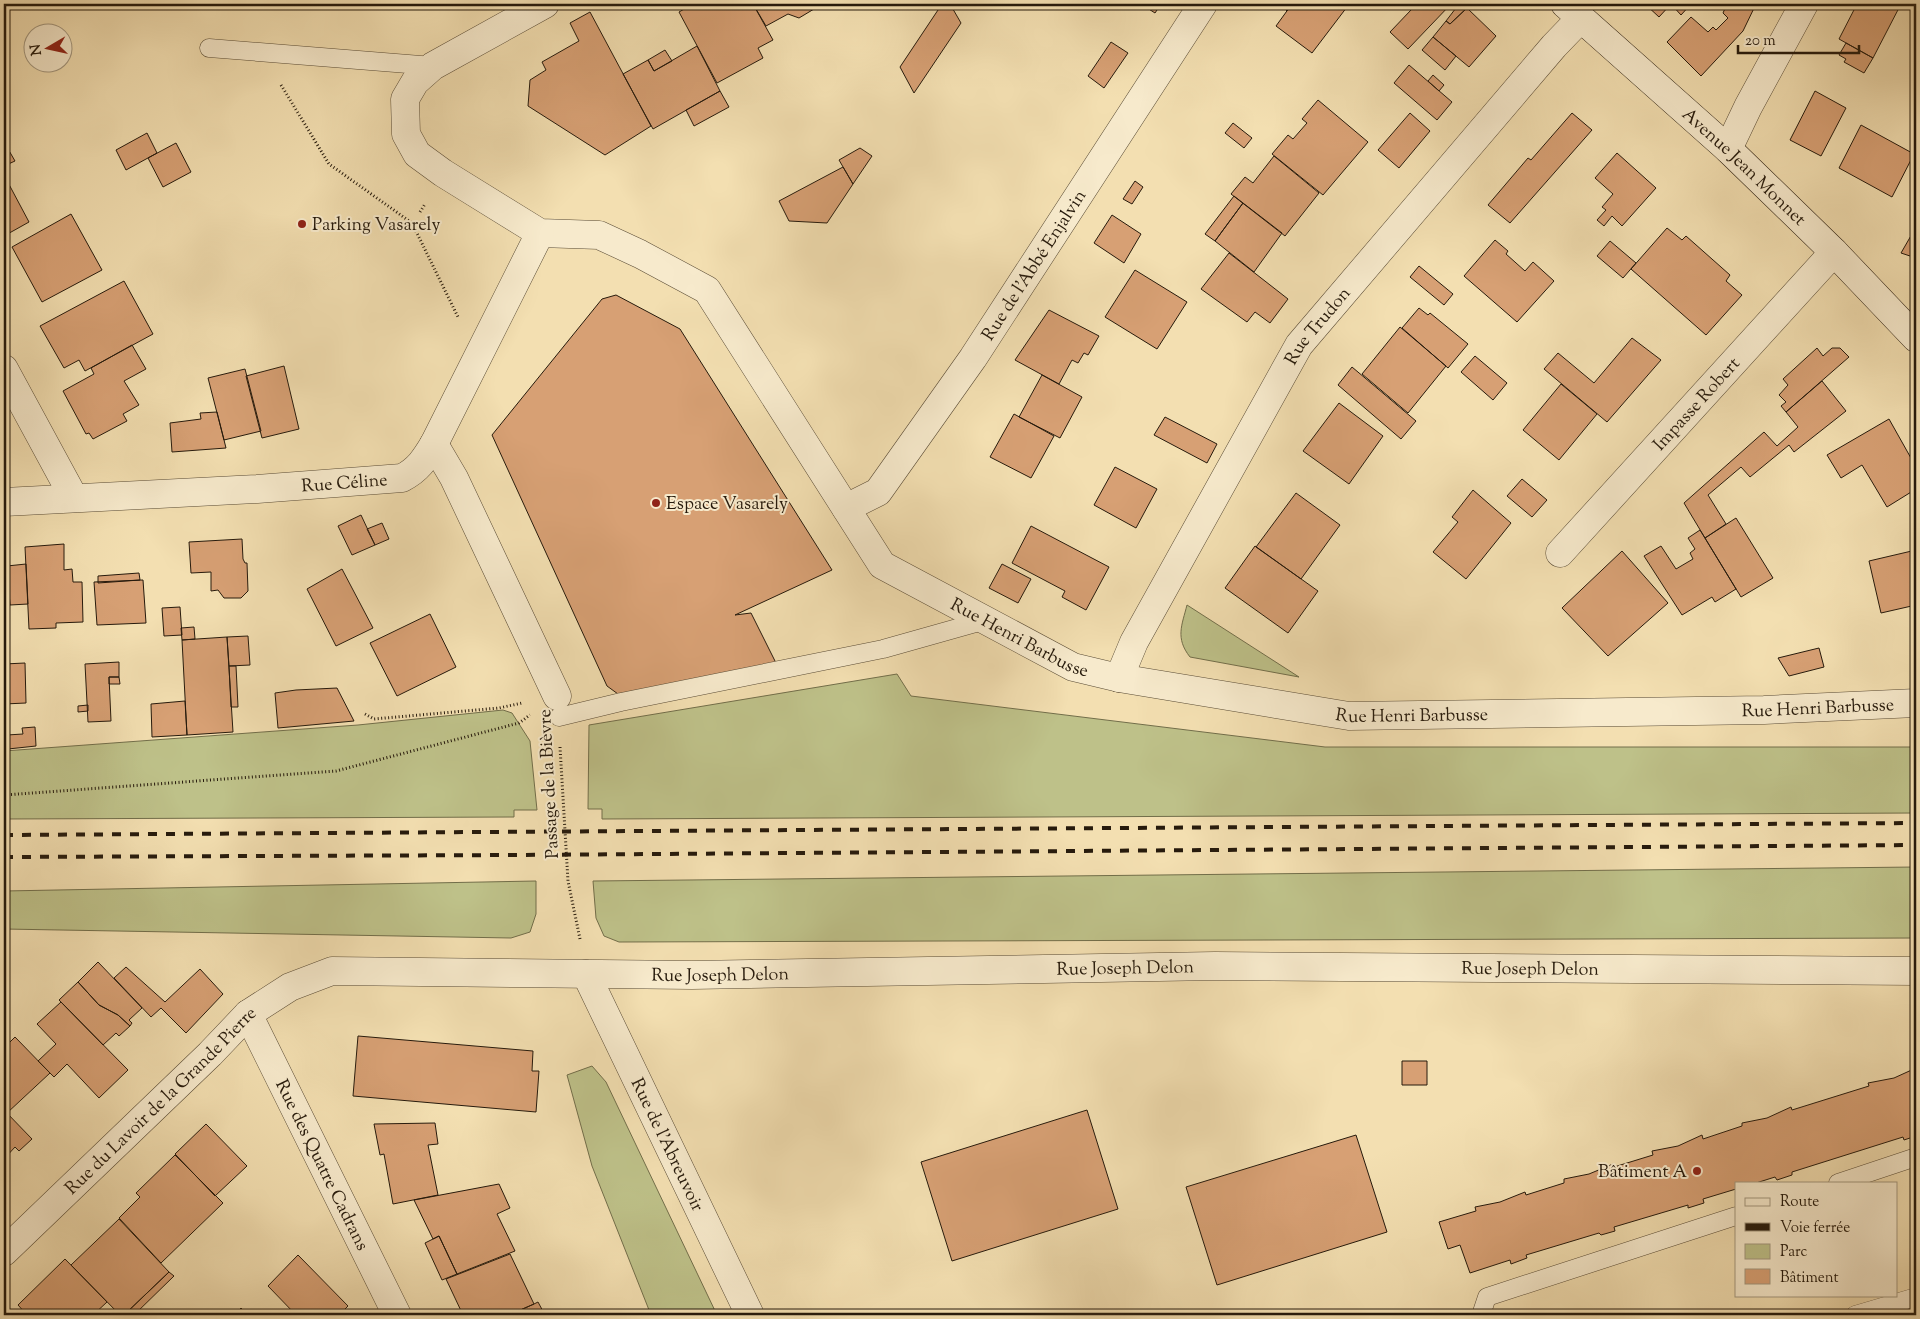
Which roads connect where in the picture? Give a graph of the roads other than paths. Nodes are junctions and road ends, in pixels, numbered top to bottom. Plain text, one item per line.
1 (544, 4) edge
2 (1203, 4) edge
3 (1804, 4) edge
4 (1573, 11) edge
5 (210, 48) dead end
6 (432, 66) junction
7 (1728, 149) junction
8 (540, 233) junction
9 (1834, 252) junction
10 (1916, 338) edge
11 (4, 369) edge
12 (434, 444) junction
13 (74, 498) junction
14 (4, 502) edge
15 (846, 508) junction
16 (1560, 553) dead end
17 (986, 620) junction
18 (1120, 678) junction
19 (1916, 703) edge
20 (558, 707) joint
21 (332, 971) joint
22 (1916, 971) edge
23 (586, 974) junction
24 (248, 1014) junction
25 (1916, 1157) edge
26 (1841, 1182) edge
27 (1735, 1216) edge
28 (4, 1252) edge
29 (1916, 1297) edge
30 (397, 1315) edge
31 (750, 1315) edge
32 (1481, 1315) edge
33 (1855, 1315) edge

1 - 6 street, Rue Henri Barbusse
2 - 15 street, Rue de l'Abbé Enjalvin
3 - 7 street
4 - 7 street, Avenue Jean Monnet
4 - 18 street, Rue Trudon
5 - 6 lane
6 - 8 street, Rue Henri Barbusse
7 - 9 street, Avenue Jean Monnet
8 - 12 street, Rue Céline
8 - 15 street, Rue Henri Barbusse
9 - 10 street, Avenue Jean Monnet
9 - 16 street, Impasse Robert
11 - 13 street
12 - 13 street, Rue Céline
12 - 20 street
13 - 14 street, Rue Céline
15 - 17 street, Rue Henri Barbusse
17 - 18 street, Rue Henri Barbusse
17 - 20 lane
18 - 19 street, Rue Henri Barbusse
21 - 23 street, Rue Joseph Delon
21 - 24 street, Rue du Lavoir de la Grande Pierre
22 - 23 street, Rue Joseph Delon
23 - 31 street, Rue de l'Abreuvoir
24 - 28 street, Rue du Lavoir de la Grande Pierre
24 - 30 street, Rue des Quatre Cadrans
25 - 26 lane
27 - 32 lane
29 - 33 lane

